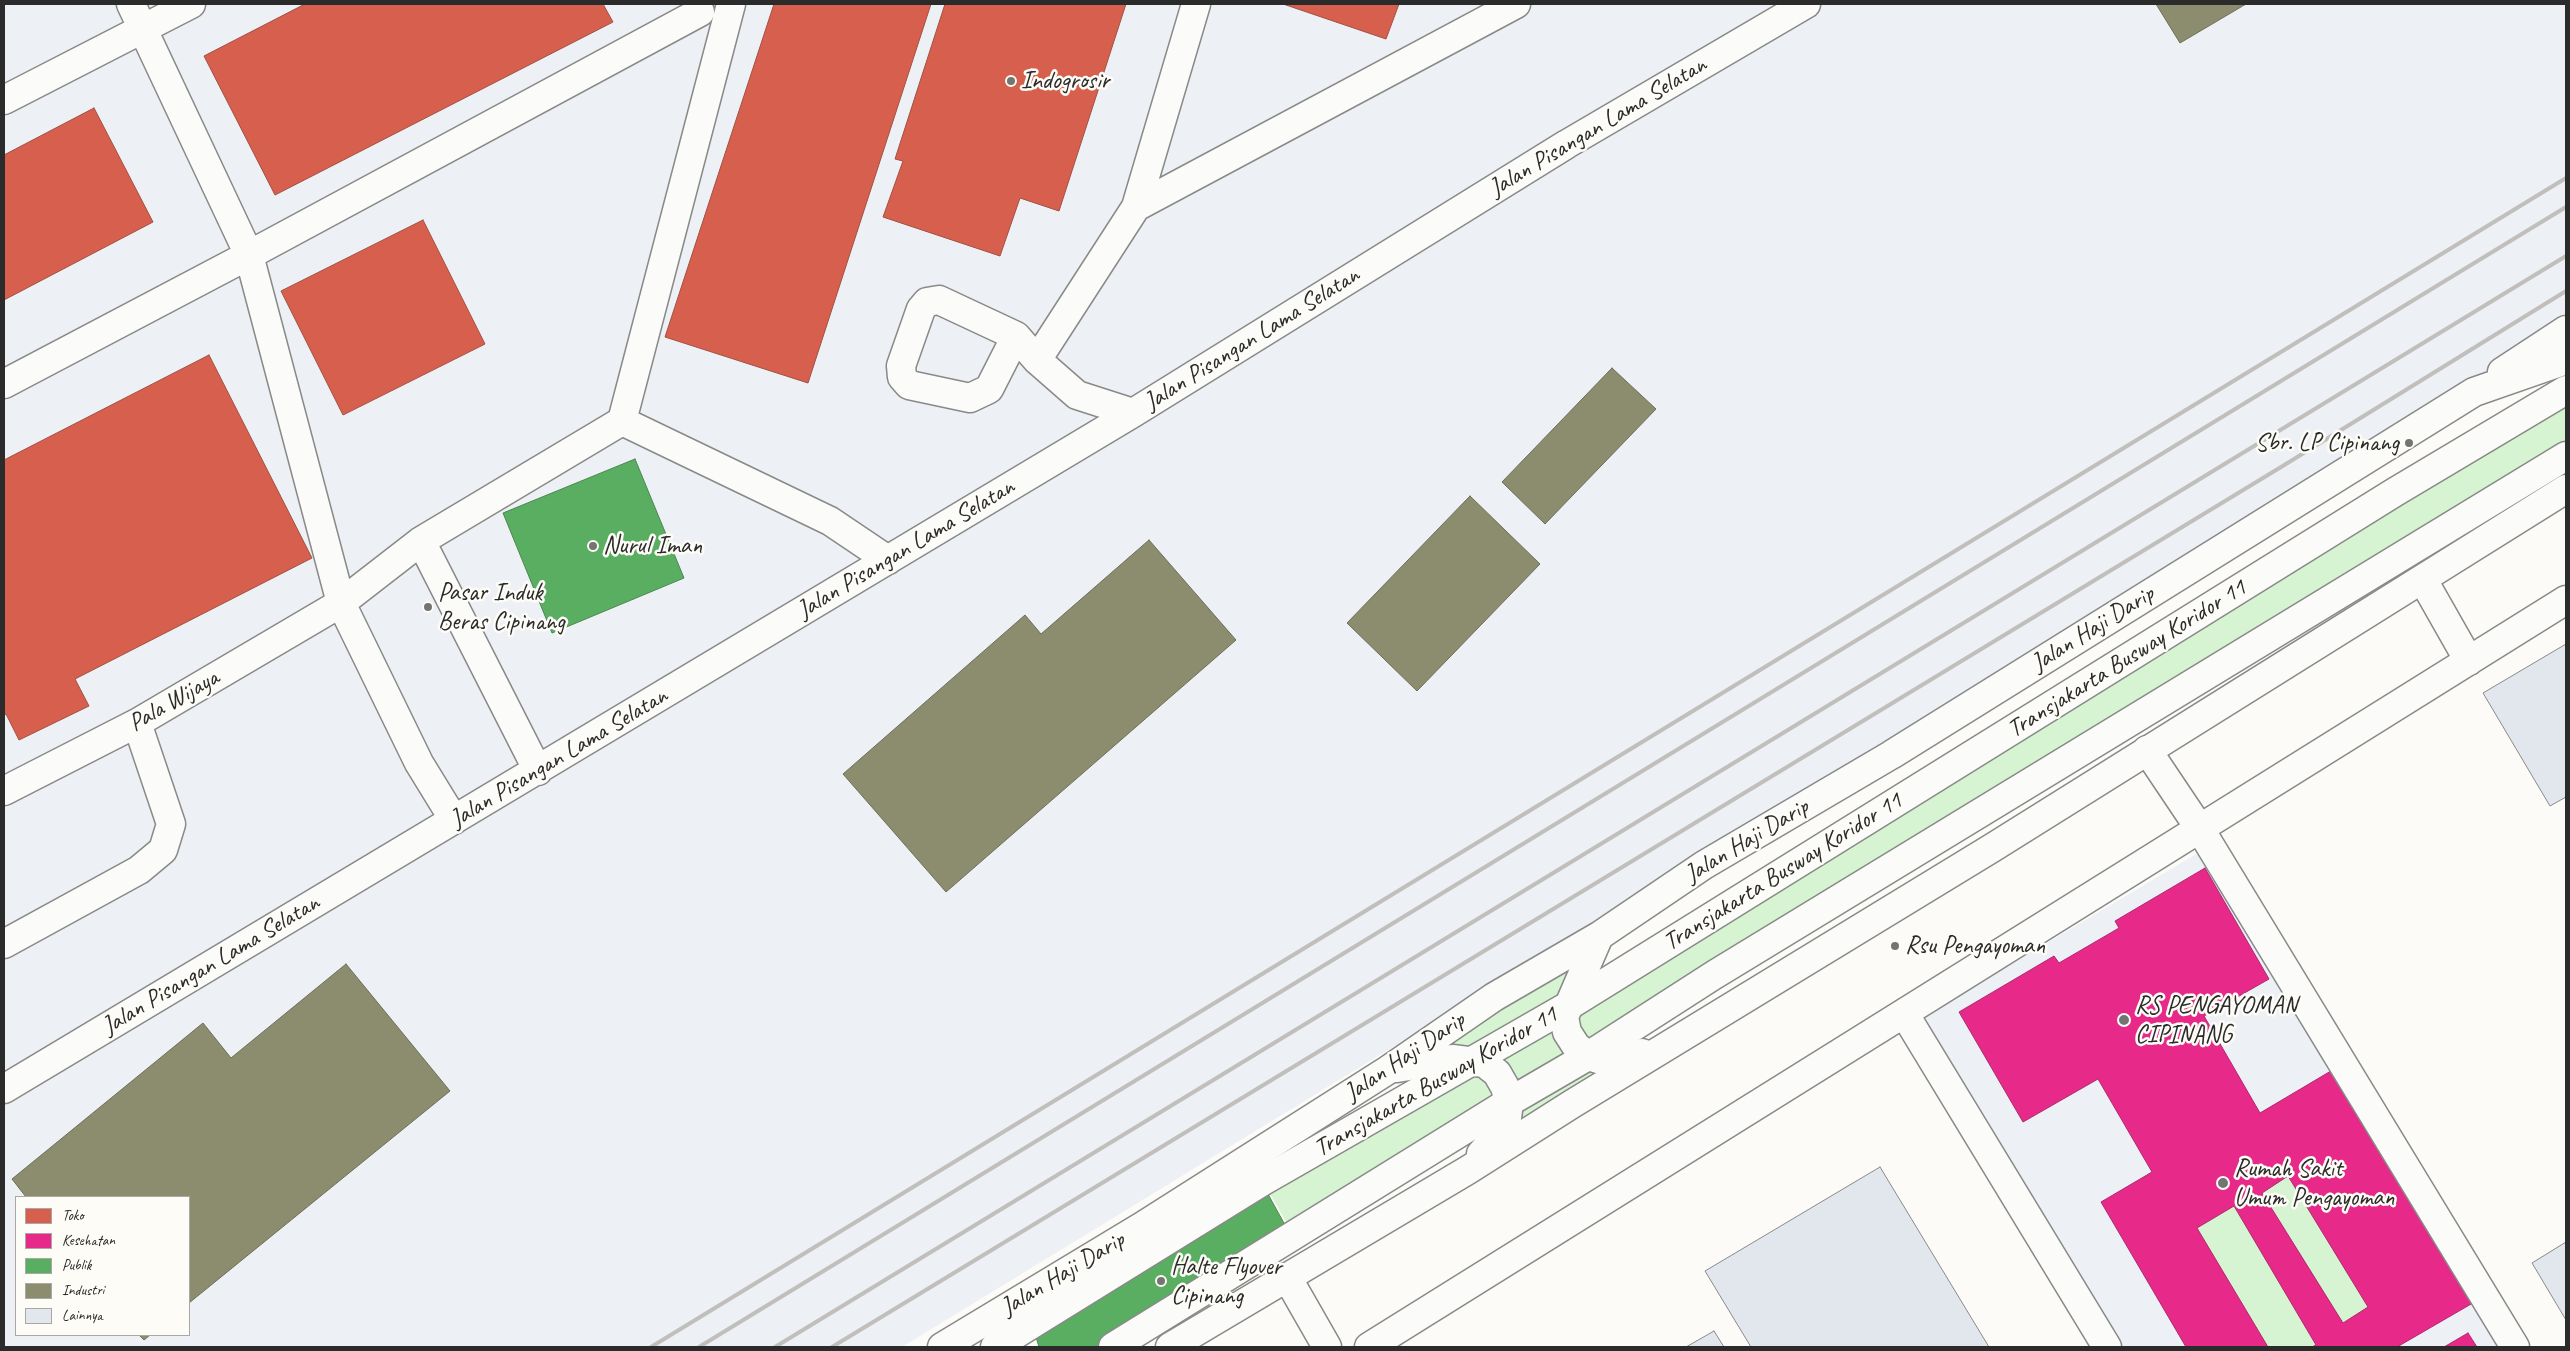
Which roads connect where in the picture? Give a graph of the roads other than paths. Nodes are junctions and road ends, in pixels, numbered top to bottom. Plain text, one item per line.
1 (131, 4) edge
2 (191, 4) edge
3 (731, 4) edge
4 (1196, 4) edge
5 (1516, 4) edge
6 (1806, 4) edge
7 (699, 8) edge
8 (145, 29) junction
9 (715, 58) junction
10 (4, 100) edge
11 (1136, 207) junction
12 (249, 255) junction
13 (2566, 330) edge
14 (1016, 336) dead end
15 (1038, 360) junction
16 (2566, 360) edge
17 (4, 384) edge
18 (2566, 390) edge
19 (2474, 392) junction
20 (1134, 413) junction
21 (622, 422) junction
22 (2566, 456) edge
23 (2566, 489) edge
24 (421, 541) junction
25 (888, 560) junction
26 (2423, 580) junction
27 (2566, 600) edge
28 (341, 603) junction
29 (2469, 661) junction
30 (137, 723) junction
31 (2148, 750) junction
32 (538, 771) junction
33 (4, 791) edge
34 (454, 820) junction
35 (2200, 829) junction
36 (1599, 936) junction
37 (4, 944) edge
38 (1568, 1006) junction
39 (1904, 1013) junction
40 (1670, 1045) junction
41 (1588, 1056) junction
42 (1471, 1063) junction
43 (1388, 1070) junction
44 (4, 1089) edge
45 (1509, 1102) junction
46 (1468, 1170) junction
47 (1287, 1277) junction
48 (942, 1347) edge
49 (995, 1347) edge
50 (1113, 1347) edge
51 (1170, 1347) edge
52 (1327, 1347) edge
53 (1369, 1347) edge
54 (2108, 1347) edge
55 (2515, 1347) edge

1 - 8 main road
2 - 8 main road
3 - 9 main road
4 - 11 main road
5 - 11 main road
6 - 20 main road, Jalan Pisangan Lama Selatan
7 - 9 main road
7 - 12 main road
8 - 10 main road
8 - 12 main road
9 - 21 main road
11 - 15 main road
12 - 17 main road
12 - 28 main road
13 - 19 main road
14 - 15 main road
15 - 20 main road
16 - 19 main road, Jalan Haji Darip
18 - 38 main road, Transjakarta Busway Koridor 11
19 - 36 main road, Jalan Haji Darip
20 - 25 main road, Jalan Pisangan Lama Selatan
21 - 24 main road, Pala Wijaya
21 - 25 main road
22 - 41 main road, Transjakarta Busway Koridor 11
23 - 26 main road
24 - 28 main road, Pala Wijaya
24 - 32 main road
25 - 32 main road, Jalan Pisangan Lama Selatan
26 - 29 main road
26 - 31 main road
27 - 29 main road
28 - 30 main road, Pala Wijaya
28 - 34 main road
29 - 35 main road
30 - 33 main road, Pala Wijaya
30 - 37 main road
31 - 35 main road
31 - 40 main road
32 - 34 main road, Jalan Pisangan Lama Selatan
34 - 44 main road, Jalan Pisangan Lama Selatan
35 - 39 main road
35 - 55 main road
36 - 38 main road
36 - 43 main road, Jalan Haji Darip
38 - 41 main road
38 - 42 main road, Transjakarta Busway Koridor 11
39 - 53 main road
39 - 54 main road
40 - 41 main road
40 - 46 main road
41 - 45 main road, Transjakarta Busway Koridor 11
42 - 43 main road
42 - 45 main road
42 - 49 main road, Transjakarta Busway Koridor 11
43 - 48 main road, Jalan Haji Darip
45 - 46 main road
45 - 50 main road, Transjakarta Busway Koridor 11
46 - 47 main road
47 - 51 main road
47 - 52 main road

